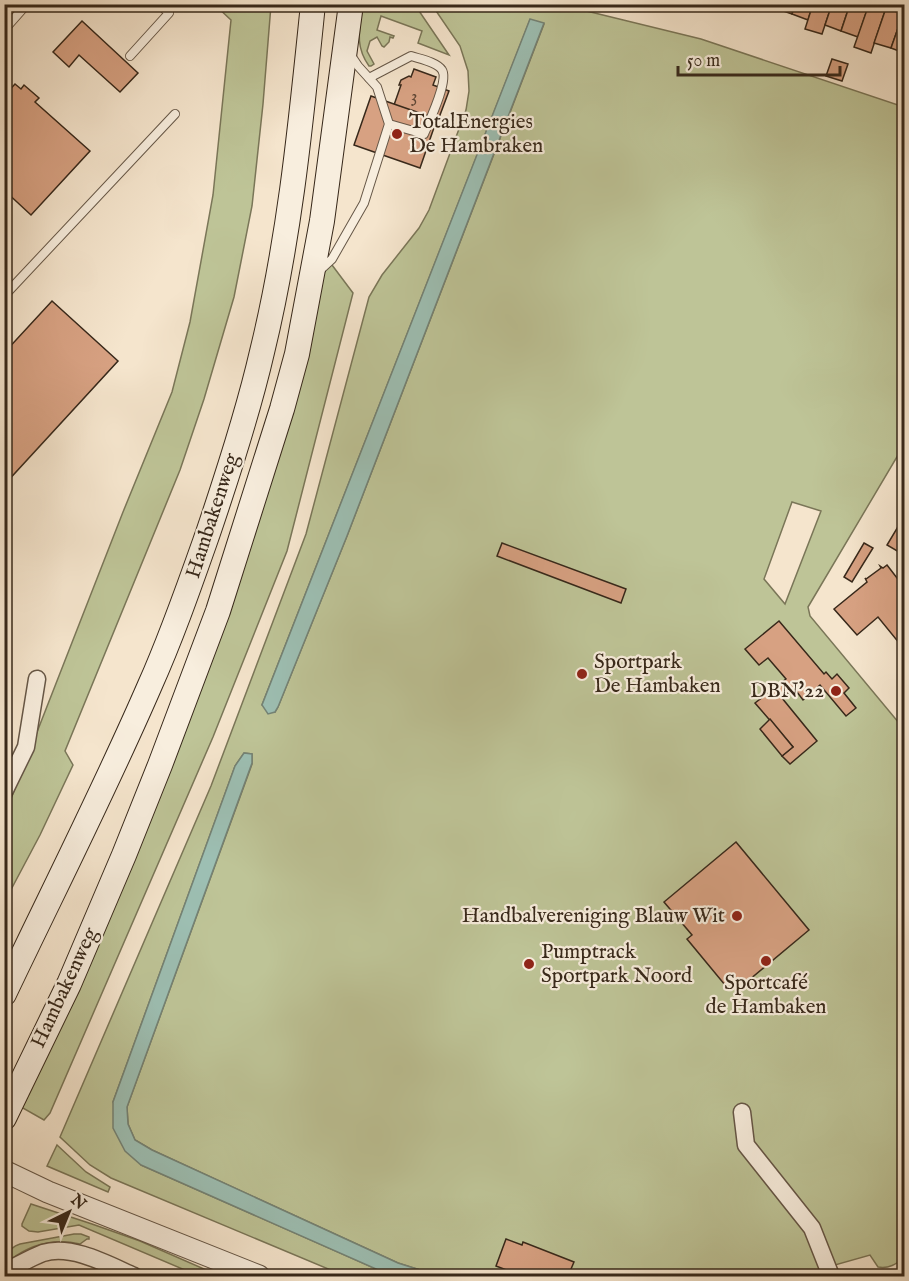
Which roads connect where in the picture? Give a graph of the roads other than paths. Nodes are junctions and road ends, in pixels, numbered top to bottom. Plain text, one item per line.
1 (27, 4) edge
2 (159, 4) edge
3 (313, 4) edge
4 (351, 4) edge
5 (4, 30) edge
6 (345, 47) junction
7 (130, 56) dead end
8 (369, 78) junction
9 (175, 114) dead end
10 (389, 124) junction
11 (313, 276) junction
12 (4, 296) edge
13 (37, 679) dead end
14 (4, 792) edge
15 (4, 994) edge
16 (742, 1112) dead end
17 (4, 1118) edge
18 (4, 1171) edge
19 (4, 1272) edge
20 (134, 1276) edge
21 (259, 1276) edge
22 (831, 1276) edge

1 - 5 lane
2 - 7 lane
3 - 15 main road, Hambakenweg
4 - 6 main road, Hambakenweg
6 - 8 lane
6 - 11 main road, Hambakenweg
8 - 10 lane
8 - 10 lane
9 - 12 lane
10 - 11 lane
11 - 17 main road, Hambakenweg
13 - 14 street
16 - 22 street
18 - 21 street
19 - 20 street

